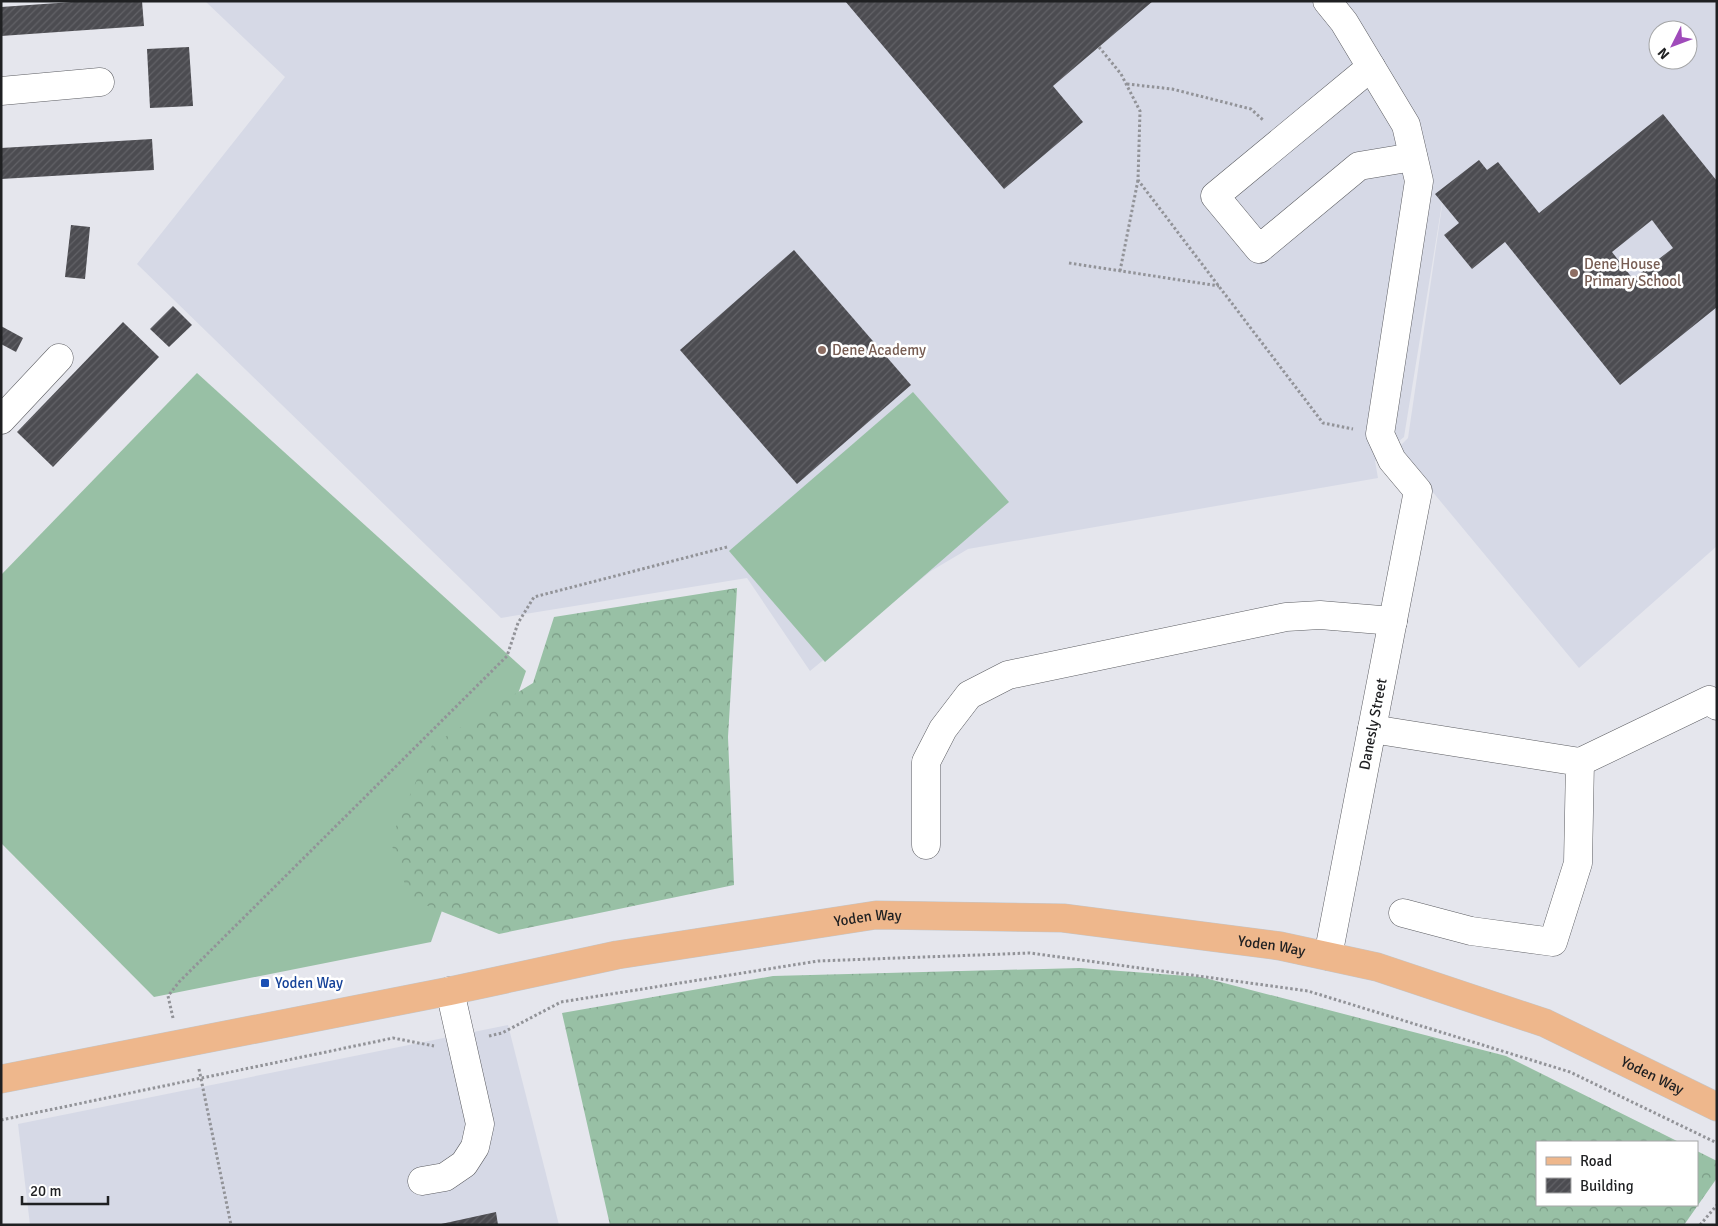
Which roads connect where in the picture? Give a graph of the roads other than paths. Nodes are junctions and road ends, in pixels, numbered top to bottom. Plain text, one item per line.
1 (1327, 1) edge
2 (1371, 67) junction
3 (100, 82) dead end
4 (1, 91) edge
5 (1413, 157) junction
6 (60, 358) dead end
7 (1, 420) edge
8 (1393, 621) junction
9 (1717, 706) edge
10 (1372, 729) junction
11 (1580, 762) junction
12 (926, 846) dead end
13 (1403, 913) dead end
14 (1328, 956) junction
15 (450, 991) junction
16 (1, 1079) edge
17 (1717, 1107) edge
18 (422, 1181) dead end

1 - 2 street
2 - 5 street
2 - 5 street
3 - 4 street
5 - 8 street, Danesly Street
6 - 7 street
8 - 10 street, Danesly Street
8 - 12 street
9 - 11 street
10 - 11 street
10 - 14 street, Danesly Street
11 - 13 street
14 - 15 main road, Yoden Way
14 - 17 main road, Yoden Way
15 - 16 main road, Yoden Way
15 - 18 street

